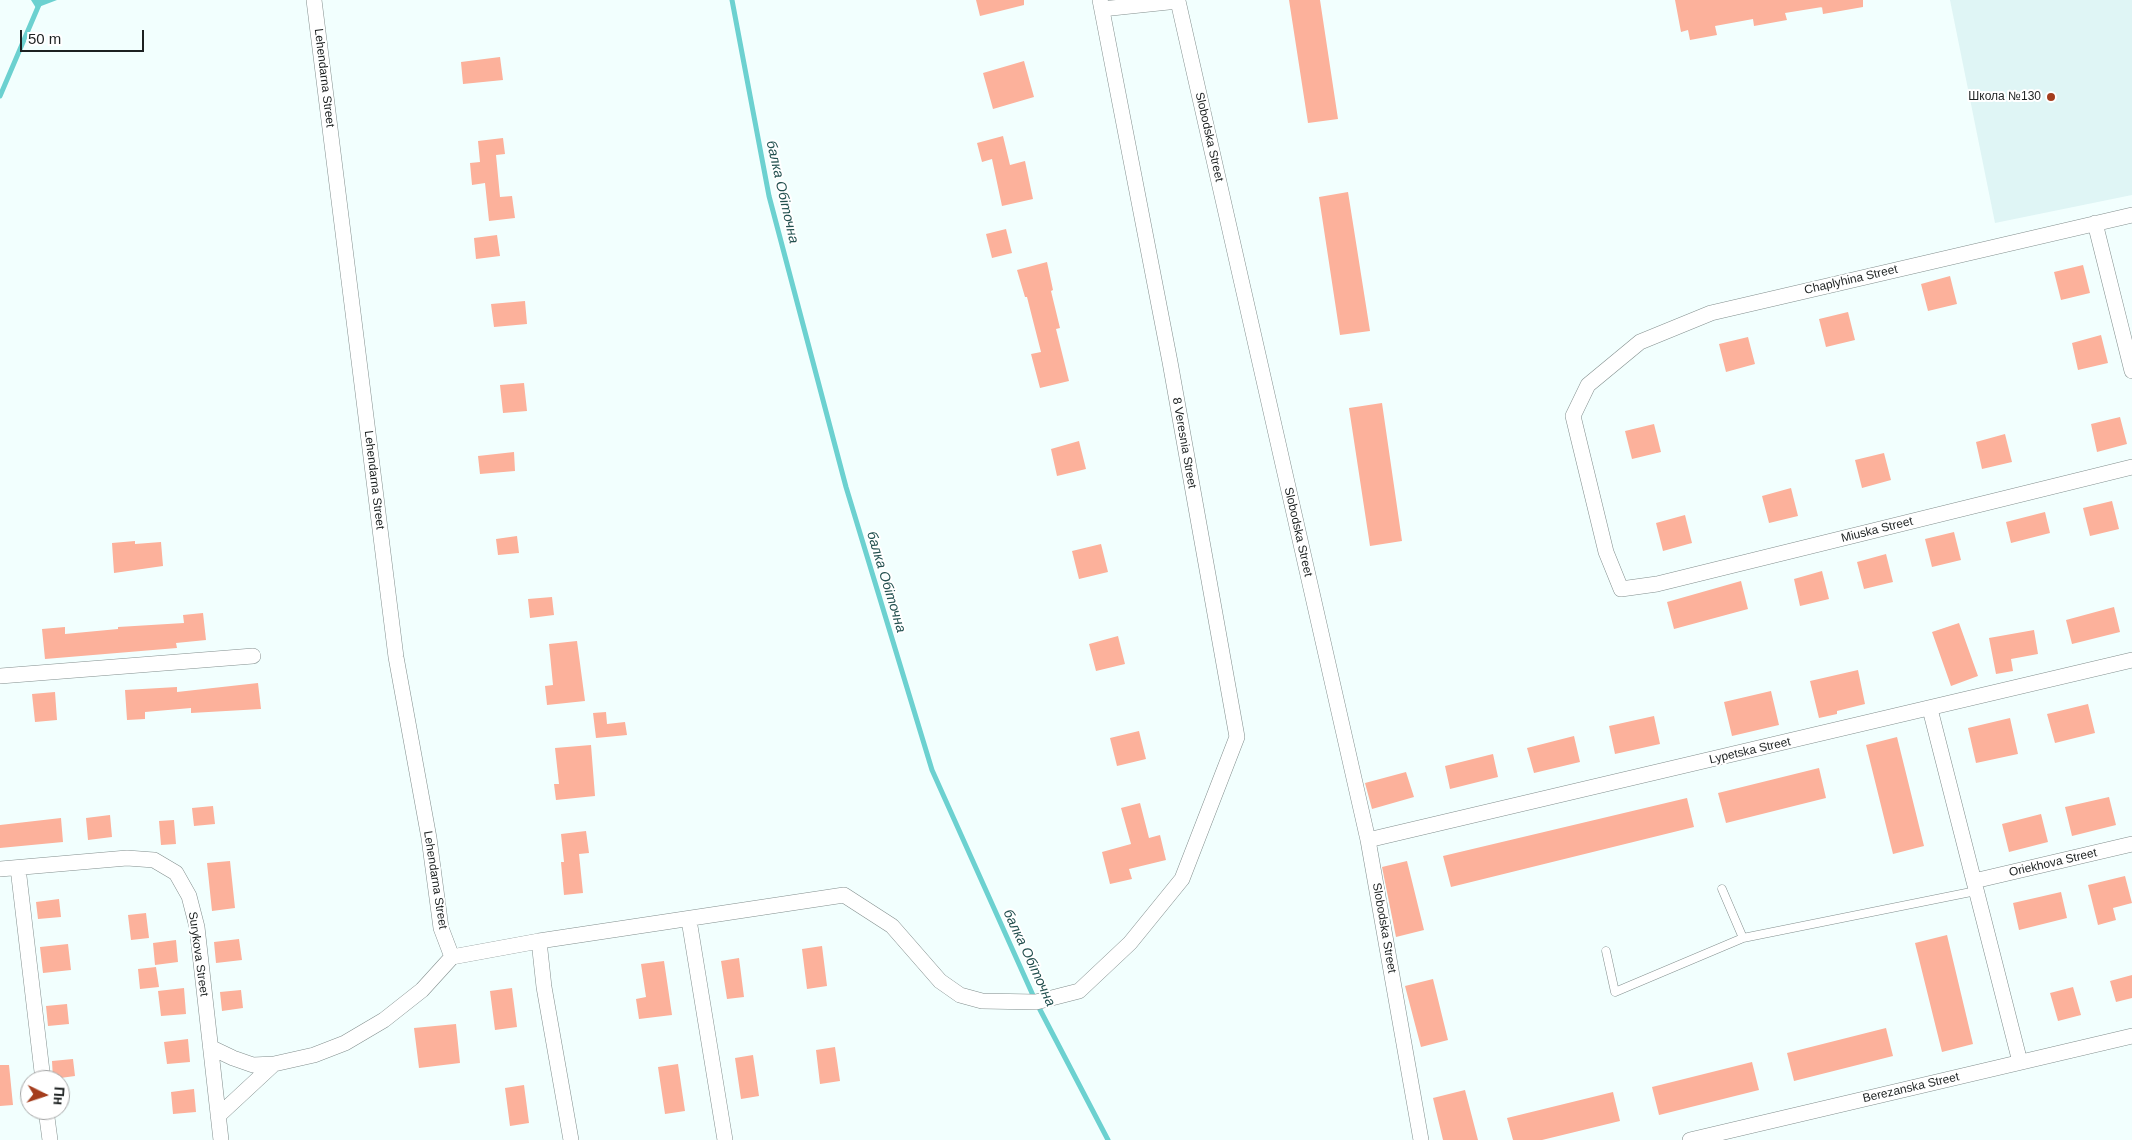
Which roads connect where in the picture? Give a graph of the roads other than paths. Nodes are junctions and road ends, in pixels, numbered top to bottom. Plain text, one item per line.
1 (314, 0) edge
2 (1179, 1) edge
3 (1101, 4) edge
4 (2132, 215) edge
5 (2095, 223) junction
6 (2132, 370) edge
7 (2132, 467) edge
8 (1621, 589) joint
9 (253, 656) dead end
10 (2132, 660) edge
11 (0, 676) edge
12 (1930, 709) junction
13 (1368, 840) junction
14 (2132, 844) edge
15 (18, 868) junction
16 (0, 869) edge
17 (1975, 886) junction
18 (1722, 889) dead end
19 (689, 920) junction
20 (1743, 938) junction
21 (538, 941) junction
22 (1606, 951) dead end
23 (452, 957) junction
24 (2132, 1036) edge
25 (212, 1048) junction
26 (2020, 1062) junction
27 (274, 1064) junction
28 (42, 1070) edge
29 (218, 1116) junction
30 (47, 1120) edge
31 (50, 1140) edge
32 (221, 1140) edge
33 (571, 1140) edge
34 (724, 1140) edge
35 (1421, 1140) edge
36 (1690, 1140) edge

1 - 23 street, Lehendarna Street
2 - 3 street, Slobodska Street
2 - 13 street, Slobodska Street
3 - 19 street, 8 Veresnia Street
4 - 5 street, Chaplyhina Street
5 - 6 street
5 - 8 street, Chaplyhina Street
7 - 8 street, Miuska Street
9 - 11 street
10 - 12 street, Lypetska Street
12 - 13 street, Lypetska Street
12 - 17 street
13 - 35 street, Slobodska Street
14 - 17 street, Oriekhova Street
15 - 16 street, Surykova Street
15 - 25 street, Surykova Street
15 - 28 street
17 - 20 lane
17 - 26 street
18 - 20 lane
19 - 21 street
19 - 34 street
20 - 22 lane
21 - 23 street
21 - 33 street
23 - 27 street
24 - 26 street, Berezanska Street
25 - 27 street
25 - 29 street, Surykova Street
26 - 36 street, Berezanska Street
27 - 29 street
29 - 32 street, Surykova Street
30 - 31 street

